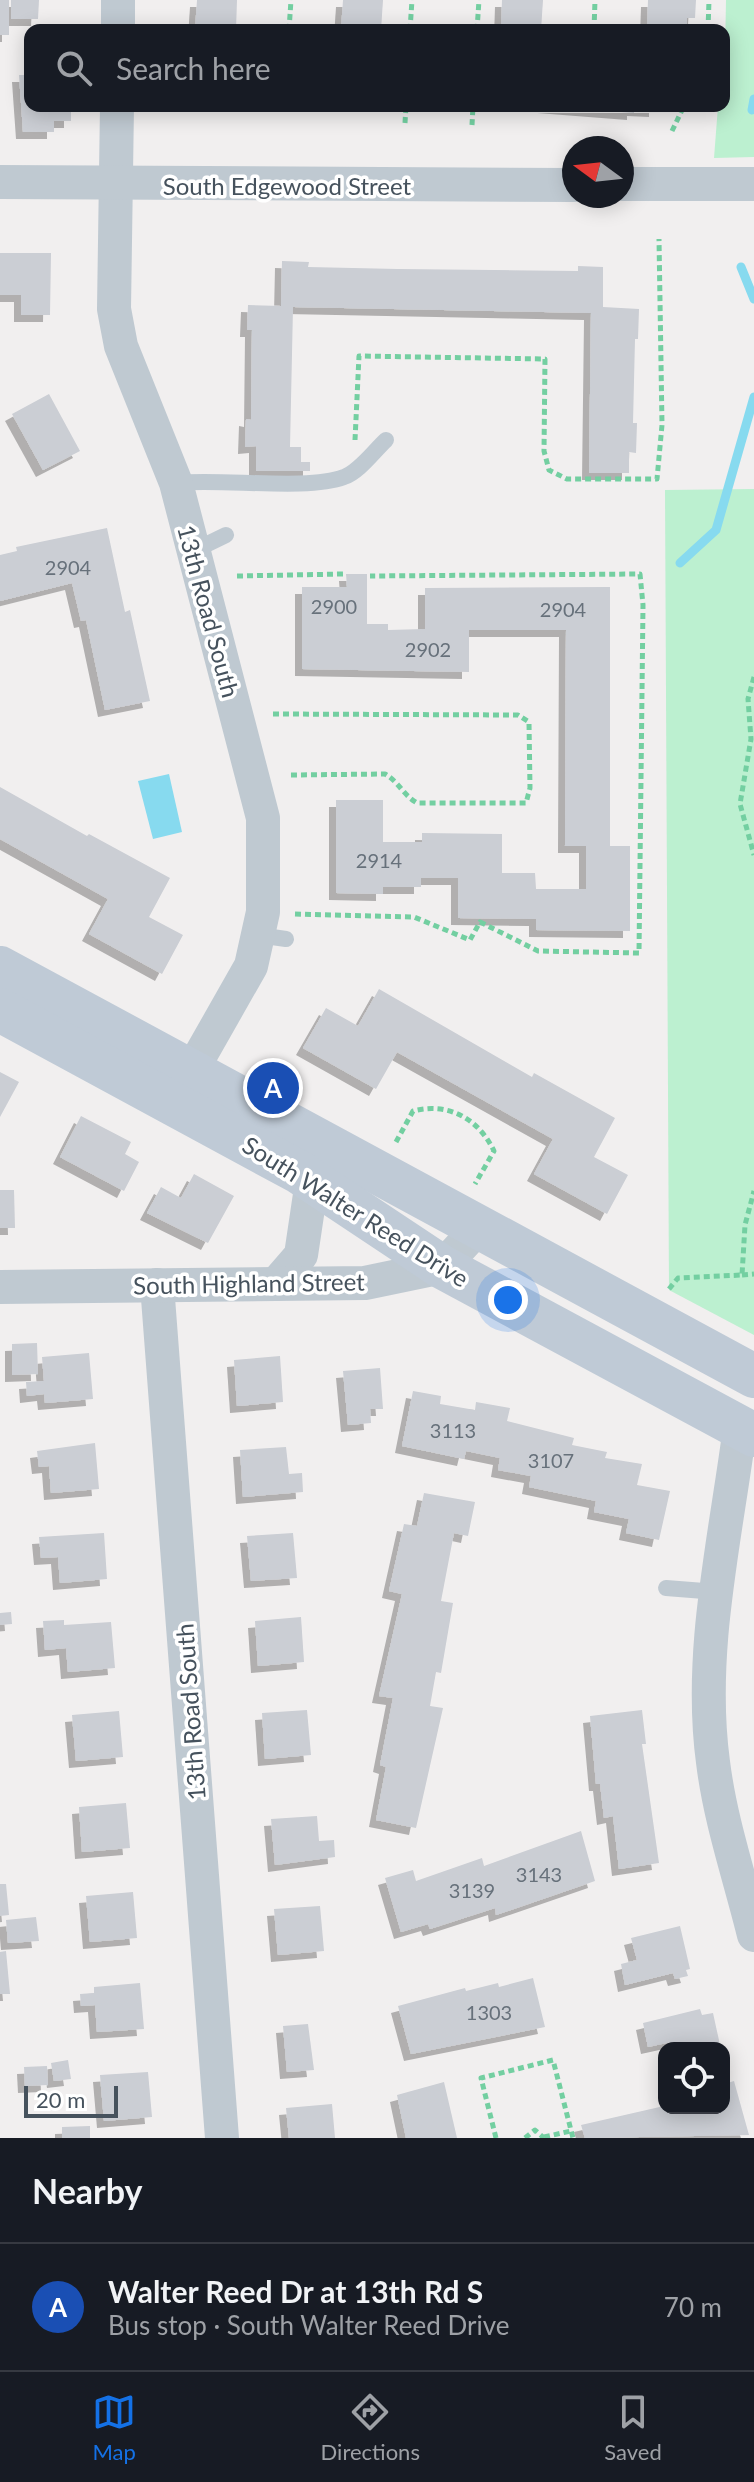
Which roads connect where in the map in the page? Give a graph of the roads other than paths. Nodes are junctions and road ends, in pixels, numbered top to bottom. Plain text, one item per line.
1 (118, 0) edge
2 (118, 24) edge
3 (117, 112) edge
4 (0, 182) edge
5 (634, 184) edge
6 (754, 184) edge
7 (117, 185) junction
8 (562, 185) edge
9 (386, 440) dead end
10 (176, 483) junction
11 (226, 535) dead end
12 (193, 551) junction
13 (0, 968) edge
14 (0, 1010) edge
15 (182, 1087) junction
16 (312, 1181) junction
17 (479, 1227) junction
18 (442, 1267) junction
19 (276, 1284) junction
20 (157, 1285) junction
21 (0, 1287) edge
22 (749, 1414) edge
23 (666, 1588) dead end
24 (717, 1592) junction
25 (754, 1935) edge
26 (222, 2138) edge

1 - 2 street
3 - 7 street, 13th Road South
4 - 7 street, South Edgewood Street
5 - 6 street
7 - 8 street, South Edgewood Street
7 - 10 street, 13th Road South
9 - 10 lane
10 - 12 street, 13th Road South
11 - 12 lane
12 - 15 street, 13th Road South
13 - 15 main road, South Walter Reed Drive
14 - 15 main road, South Walter Reed Drive
15 - 16 main road, South Walter Reed Drive
15 - 17 main road, South Walter Reed Drive
16 - 18 main road, South Walter Reed Drive
16 - 19 street
17 - 18 street
17 - 22 main road, South Walter Reed Drive
18 - 19 street, South Highland Street
18 - 22 main road, South Walter Reed Drive
19 - 20 street, South Highland Street
20 - 21 street, South Highland Street
20 - 26 street, 13th Road South
22 - 24 street
23 - 24 lane
24 - 25 street

